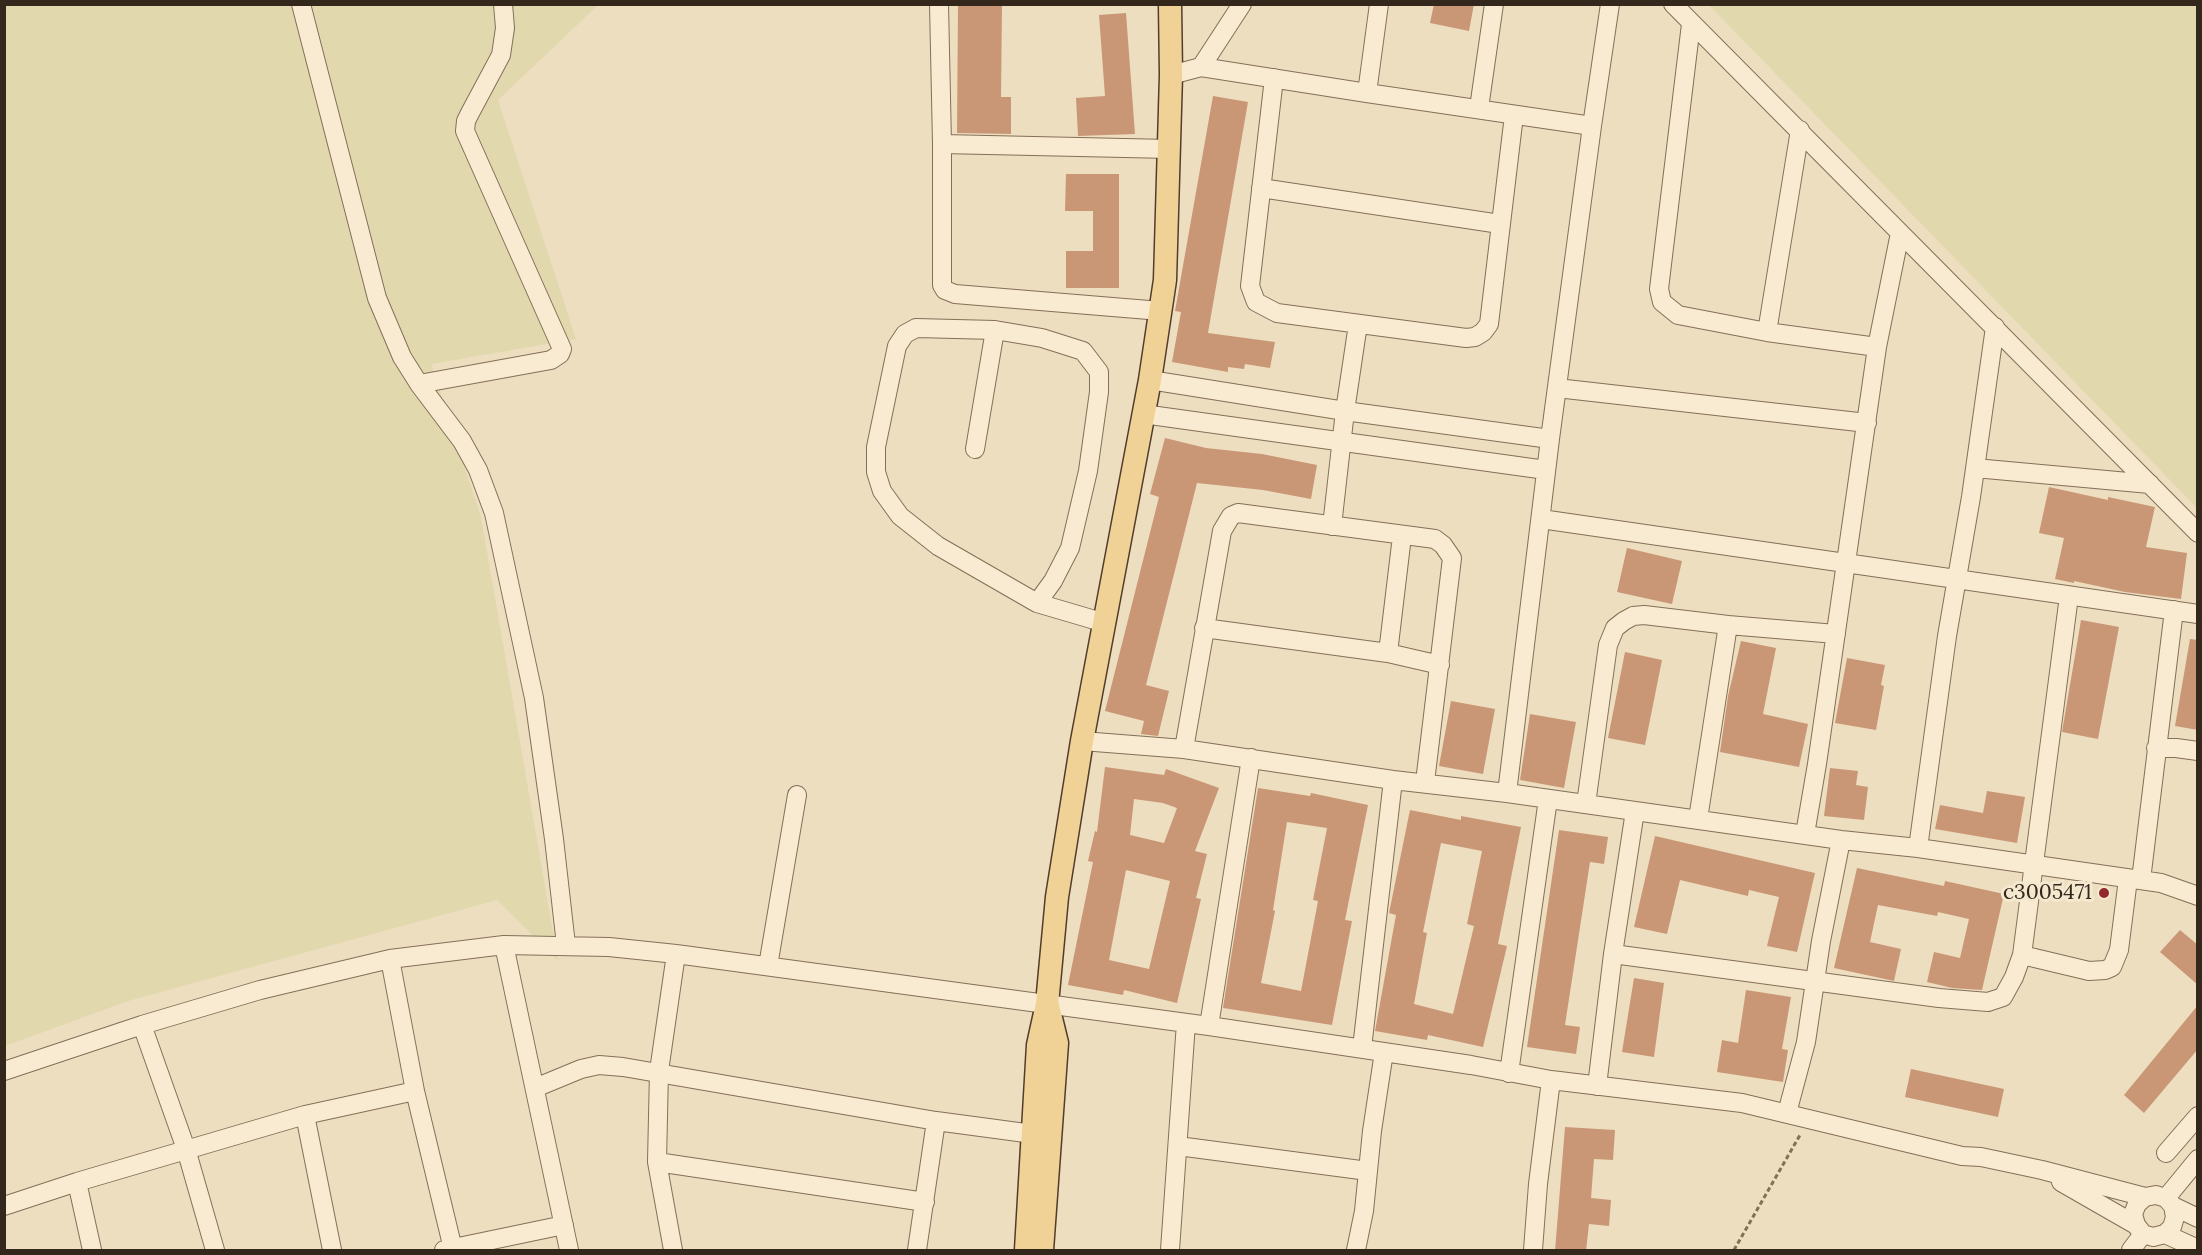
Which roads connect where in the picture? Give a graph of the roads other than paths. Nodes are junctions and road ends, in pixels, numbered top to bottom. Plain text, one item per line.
1 (301, 4) edge
2 (503, 4) edge
3 (939, 4) edge
4 (1170, 4) edge
5 (1242, 4) edge
6 (1379, 4) edge
7 (1494, 4) edge
8 (1610, 4) edge
9 (1673, 4) edge
10 (1691, 24) junction
11 (1202, 67) junction
12 (1171, 75) junction
13 (1274, 78) junction
14 (1367, 93) junction
15 (1479, 108) junction
16 (1514, 115) junction
17 (1592, 126) junction
18 (1800, 130) junction
19 (942, 144) junction
20 (1170, 149) junction
21 (1261, 188) junction
22 (1500, 224) junction
23 (1900, 233) junction
24 (1161, 311) junction
25 (1358, 324) junction
26 (1995, 327) junction
27 (995, 330) junction
28 (1767, 332) junction
29 (1877, 347) junction
30 (1150, 380) junction
31 (419, 384) junction
32 (1557, 388) junction
33 (1345, 411) junction
34 (1143, 414) junction
35 (1867, 423) junction
36 (1550, 439) junction
37 (1342, 442) junction
38 (975, 449) dead end
39 (1975, 468) junction
40 (1546, 470) junction
41 (2150, 484) junction
42 (1541, 519) junction
43 (1332, 526) junction
44 (2198, 533) edge
45 (1402, 536) junction
46 (1846, 562) junction
47 (1956, 580) junction
48 (2069, 596) junction
49 (1037, 603) junction
50 (2174, 610) junction
51 (2198, 614) edge
52 (1105, 623) junction
53 (1728, 625) junction
54 (1204, 628) junction
55 (1836, 634) junction
56 (1388, 653) junction
57 (1440, 665) junction
58 (1082, 741) junction
59 (1184, 748) junction
60 (2156, 748) junction
61 (2198, 751) edge
62 (1251, 758) junction
63 (1393, 780) junction
64 (1425, 782) junction
65 (1508, 793) junction
66 (797, 795) dead end
67 (1548, 799) junction
68 (1586, 804) junction
69 (1635, 811) junction
70 (1698, 819) junction
71 (1805, 834) junction
72 (1841, 840) junction
73 (1918, 848) junction
74 (2033, 865) junction
75 (2135, 880) junction
76 (2198, 896) edge
77 (504, 945) junction
78 (566, 945) junction
79 (676, 954) junction
80 (1613, 954) junction
81 (2022, 955) junction
82 (390, 959) junction
83 (768, 966) junction
84 (1814, 982) junction
85 (1047, 1004) junction
86 (1186, 1023) junction
87 (142, 1025) junction
88 (1209, 1026) junction
89 (1362, 1048) junction
90 (1384, 1052) junction
91 (4, 1071) edge
92 (659, 1071) junction
93 (1509, 1073) junction
94 (1551, 1080) junction
95 (1597, 1086) junction
96 (535, 1088) junction
97 (415, 1091) junction
98 (1787, 1113) junction
99 (305, 1115) junction
100 (2198, 1116) edge
101 (936, 1121) junction
102 (1033, 1134) junction
103 (1178, 1146) junction
104 (186, 1149) junction
105 (2166, 1152) dead end
106 (2198, 1159) edge
107 (657, 1162) junction
108 (2042, 1170) junction
109 (1368, 1171) junction
110 (77, 1182) junction
111 (2145, 1197) junction
112 (925, 1202) junction
113 (2170, 1202) junction
114 (4, 1206) edge
115 (2198, 1218) edge
116 (564, 1225) junction
117 (2139, 1229) junction
118 (2164, 1234) junction
119 (489, 1246) edge
120 (2198, 1249) edge
121 (448, 1250) edge
122 (92, 1251) edge
123 (215, 1251) edge
124 (332, 1251) edge
125 (569, 1251) edge
126 (673, 1251) edge
127 (917, 1251) edge
128 (1026, 1251) edge
129 (1042, 1251) edge
130 (1170, 1251) edge
131 (1356, 1251) edge
132 (1533, 1251) edge
133 (2131, 1251) edge

1 - 31 street
2 - 31 street
3 - 19 street
4 - 12 main road
5 - 11 street
6 - 14 street
7 - 15 street
8 - 17 street
9 - 10 street
10 - 18 street
10 - 28 street
11 - 12 street
11 - 13 street
12 - 20 main road
13 - 14 street
13 - 21 street
14 - 15 street
15 - 16 street
16 - 17 street
16 - 22 street
17 - 32 street
18 - 23 street
18 - 28 street
19 - 20 street
19 - 24 street
20 - 24 main road
21 - 22 street
21 - 25 street
22 - 25 street
23 - 26 street
23 - 29 street
24 - 30 main road
25 - 33 street
26 - 39 street
26 - 41 street
27 - 38 street
27 - 49 street
27 - 49 street
28 - 29 street
29 - 35 street
30 - 33 street
30 - 34 main road
31 - 78 street
32 - 35 street
32 - 36 street
33 - 36 street
33 - 37 street
34 - 37 street
34 - 52 main road
35 - 46 street
36 - 40 street
37 - 40 street
37 - 43 street
39 - 41 street
39 - 47 street
40 - 42 street
41 - 44 street
42 - 46 street
42 - 65 street
43 - 45 street
43 - 54 street
45 - 56 street
45 - 57 street
46 - 47 street
46 - 55 street
47 - 48 street
47 - 73 street
48 - 50 street
48 - 74 street
49 - 52 street
50 - 51 street
50 - 60 street
52 - 58 main road
53 - 55 street
53 - 68 street
53 - 70 street
54 - 56 street
54 - 59 street
55 - 71 street
56 - 57 street
57 - 64 street
58 - 59 street
58 - 85 main road
59 - 62 street
60 - 61 street
60 - 75 street
62 - 63 street
62 - 88 street
63 - 64 street
63 - 89 street
64 - 65 street
65 - 67 street
66 - 83 street
67 - 68 street
67 - 93 street
68 - 69 street
69 - 70 street
69 - 80 street
70 - 71 street
71 - 72 street
72 - 73 street
72 - 84 street
73 - 74 street
74 - 75 street
74 - 81 street
75 - 76 street
75 - 81 street
77 - 78 street
77 - 82 street
77 - 96 street
78 - 79 street
79 - 83 street
79 - 92 street
80 - 84 street
80 - 95 street
81 - 84 street
82 - 87 street
82 - 97 street
83 - 85 street
84 - 98 street
85 - 86 street
85 - 102 main road
85 - 129 main road
86 - 88 street
86 - 103 street
87 - 91 street
87 - 104 street
88 - 89 street
89 - 90 street
90 - 93 street
90 - 109 street
92 - 96 street
92 - 101 street
92 - 107 street
93 - 94 street
94 - 95 street
94 - 132 street
95 - 98 street
96 - 116 street
97 - 99 street
97 - 121 street
98 - 108 street
99 - 104 street
99 - 124 street
100 - 105 street
101 - 102 street
101 - 112 street
102 - 128 main road
103 - 109 street
103 - 130 street
104 - 110 street
104 - 123 street
106 - 113 street
107 - 112 street
107 - 126 street
108 - 111 street
108 - 117 street
109 - 131 street
110 - 114 street
110 - 122 street
111 - 113 street
111 - 117 street
112 - 127 street
113 - 115 street
113 - 118 street
116 - 119 street
116 - 125 street
117 - 118 street
117 - 133 street
118 - 120 street
119 - 121 street

